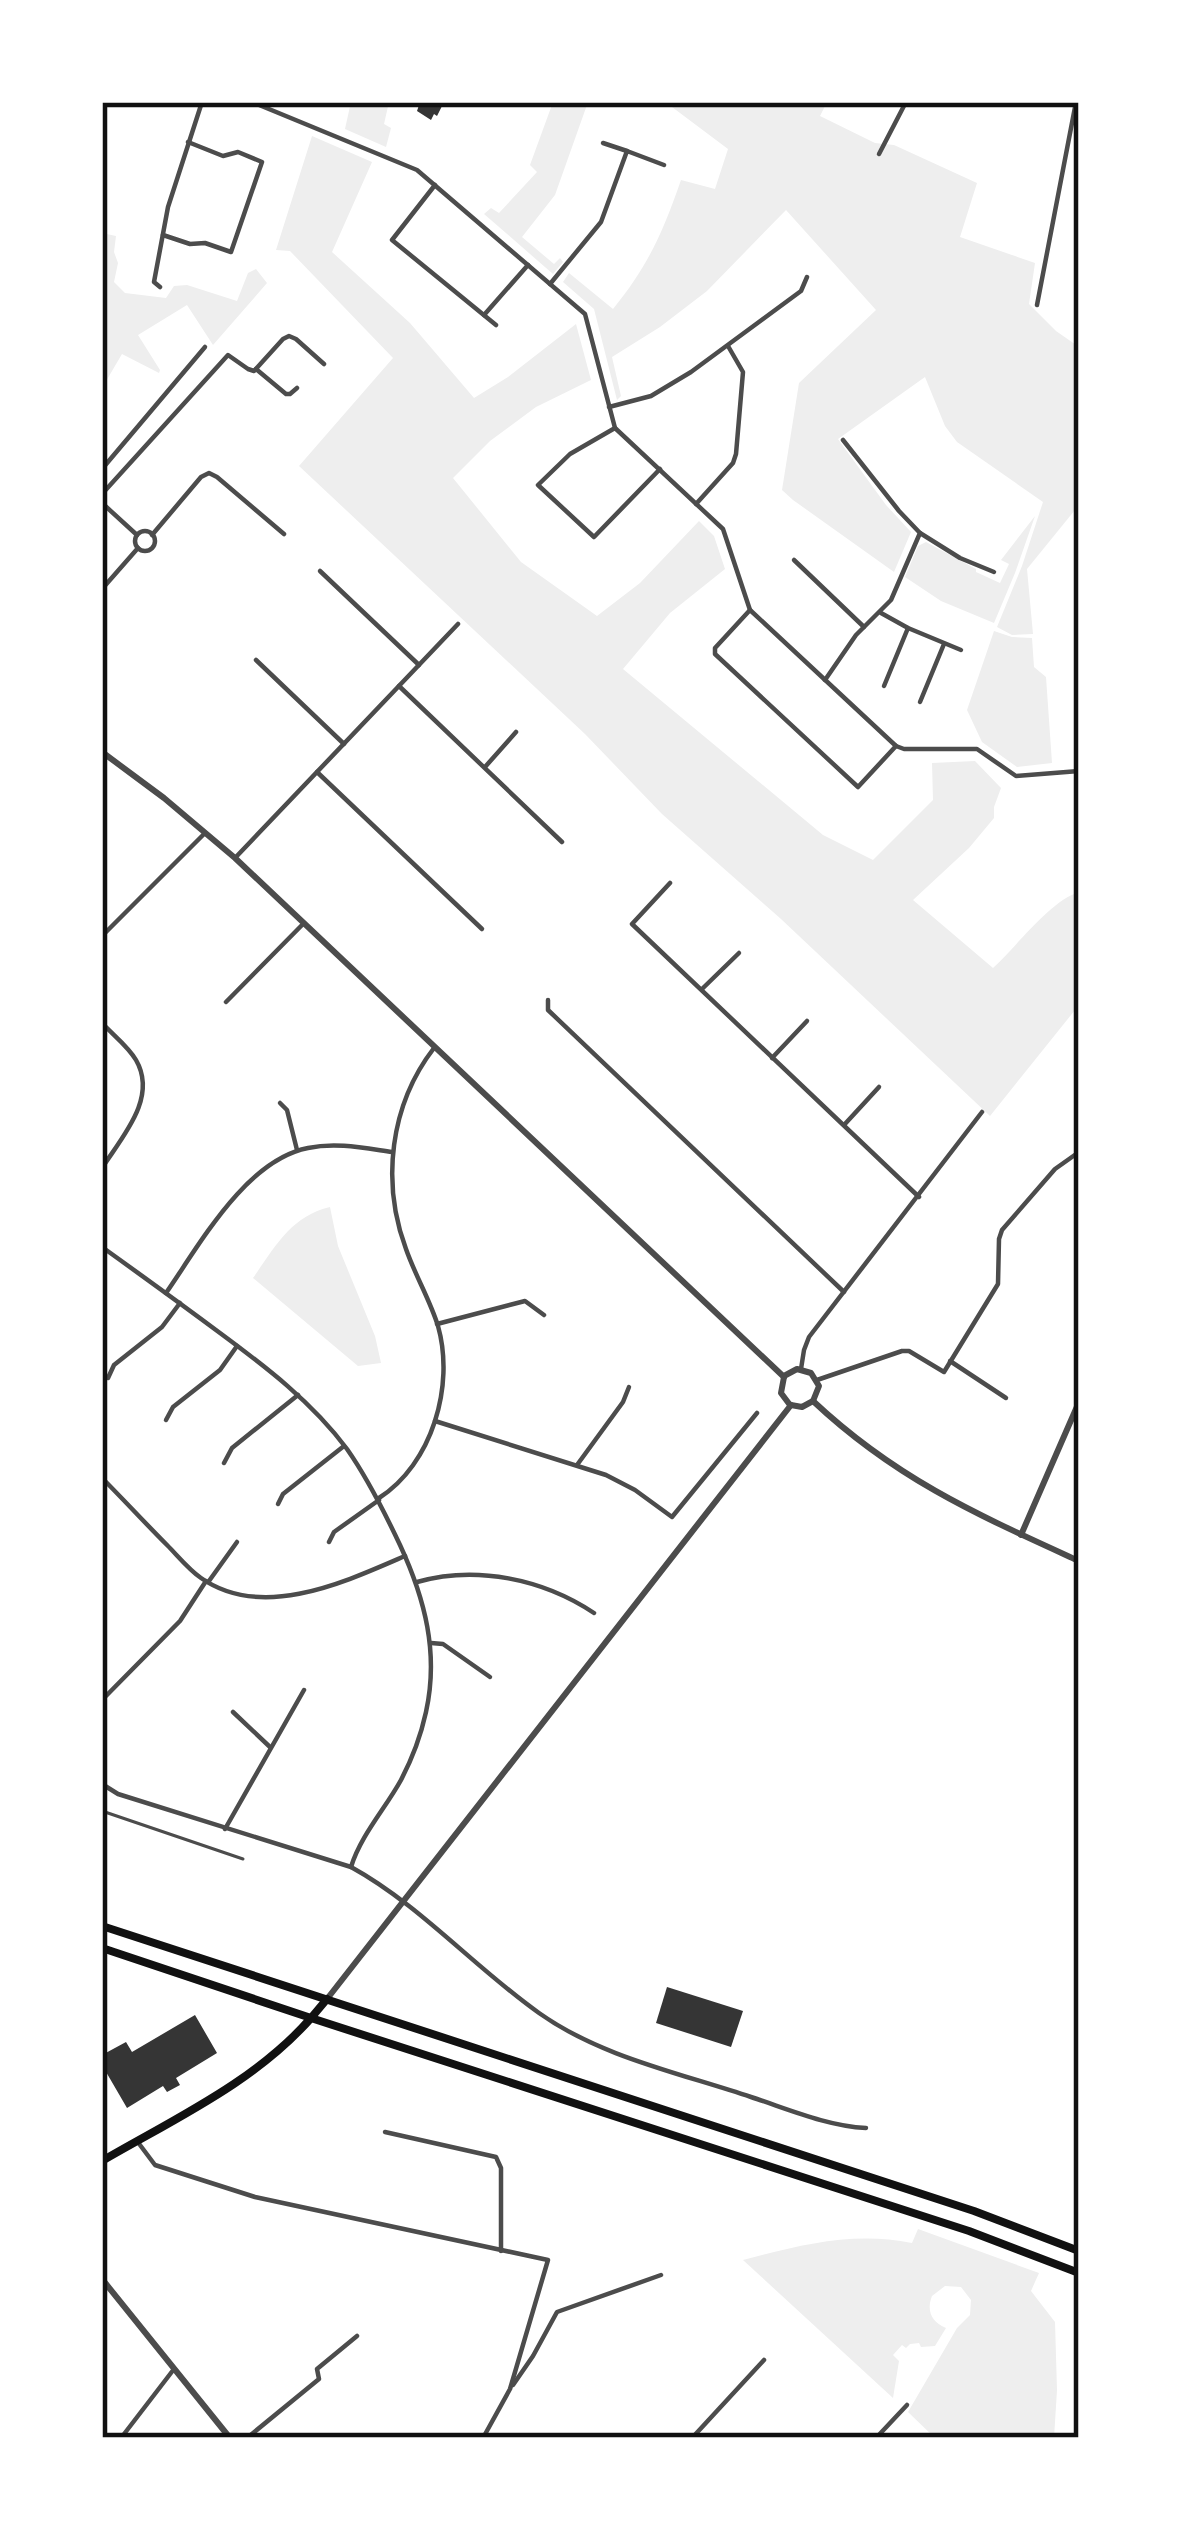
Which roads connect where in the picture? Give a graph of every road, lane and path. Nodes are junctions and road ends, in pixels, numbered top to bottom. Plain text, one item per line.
1 (202, 102) edge
2 (252, 102) edge
3 (906, 102) edge
4 (1076, 102) edge
5 (188, 142) junction
6 (603, 143) dead end
7 (627, 152) junction
8 (879, 154) dead end
9 (664, 164) dead end
10 (435, 185) junction
11 (163, 235) junction
12 (528, 266) junction
13 (807, 277) dead end
14 (550, 284) junction
15 (160, 286) dead end
16 (1037, 304) dead end
17 (484, 315) junction
18 (496, 326) dead end
19 (728, 346) junction
20 (205, 347) dead end
21 (324, 364) dead end
22 (256, 369) junction
23 (297, 388) dead end
24 (609, 407) junction
25 (615, 428) junction
26 (844, 440) dead end
27 (104, 467) edge
28 (660, 470) junction
29 (119, 475) junction
30 (102, 494) edge
31 (102, 503) edge
32 (696, 504) junction
33 (920, 532) junction
34 (284, 534) dead end
35 (152, 535) junction
36 (137, 536) junction
37 (138, 548) junction
38 (794, 560) dead end
39 (320, 571) dead end
40 (994, 572) dead end
41 (102, 589) edge
42 (750, 610) junction
43 (881, 613) junction
44 (458, 624) dead end
45 (864, 627) junction
46 (908, 628) junction
47 (944, 644) junction
48 (961, 650) dead end
49 (256, 660) dead end
50 (419, 665) junction
51 (825, 680) junction
52 (399, 686) junction
53 (884, 686) dead end
54 (920, 702) dead end
55 (516, 732) dead end
56 (344, 744) junction
57 (896, 746) junction
58 (102, 752) edge
59 (485, 767) junction
60 (1079, 771) edge
61 (317, 772) junction
62 (206, 832) junction
63 (562, 842) dead end
64 (235, 858) junction
65 (670, 883) dead end
66 (304, 923) junction
67 (482, 929) dead end
68 (102, 936) edge
69 (739, 953) dead end
70 (702, 989) junction
71 (548, 1000) dead end
72 (226, 1002) dead end
73 (807, 1021) dead end
74 (102, 1023) edge
75 (434, 1048) junction
76 (772, 1058) junction
77 (879, 1087) dead end
78 (280, 1102) dead end
79 (982, 1112) dead end
80 (844, 1125) junction
81 (297, 1150) junction
82 (392, 1152) junction
83 (1079, 1152) edge
84 (102, 1168) edge
85 (919, 1197) junction
86 (102, 1247) edge
87 (844, 1292) junction
88 (166, 1293) junction
89 (180, 1303) junction
90 (544, 1315) dead end
91 (437, 1324) junction
92 (237, 1346) junction
93 (950, 1361) junction
94 (801, 1369) junction
95 (784, 1377) junction
96 (108, 1378) dead end
97 (817, 1380) junction
98 (629, 1387) dead end
99 (298, 1395) junction
100 (1006, 1398) dead end
101 (813, 1401) junction
102 (791, 1405) junction
103 (1078, 1405) edge
104 (757, 1413) dead end
105 (166, 1420) dead end
106 (435, 1421) junction
107 (344, 1446) junction
108 (224, 1463) dead end
109 (578, 1465) junction
110 (102, 1478) edge
111 (379, 1499) junction
112 (278, 1504) dead end
113 (1021, 1534) junction
114 (329, 1541) dead end
115 (237, 1542) dead end
116 (405, 1556) junction
117 (1079, 1562) edge
118 (207, 1581) junction
119 (417, 1582) junction
120 (594, 1613) dead end
121 (430, 1642) junction
122 (490, 1677) dead end
123 (304, 1690) dead end
124 (102, 1700) edge
125 (233, 1712) dead end
126 (270, 1747) junction
127 (102, 1784) edge
128 (102, 1811) edge
129 (225, 1829) junction
130 (243, 1859) dead end
131 (351, 1867) junction
132 (403, 1902) junction
133 (102, 1926) edge
134 (102, 1948) edge
135 (327, 1999) junction
136 (311, 2018) junction
137 (866, 2128) dead end
138 (385, 2132) dead end
139 (137, 2141) junction
140 (102, 2161) edge
141 (501, 2251) junction
142 (1079, 2252) edge
143 (1079, 2273) edge
144 (661, 2275) dead end
145 (102, 2279) edge
146 (357, 2336) dead end
147 (764, 2360) dead end
148 (174, 2369) junction
149 (509, 2389) junction
150 (907, 2405) dead end
151 (121, 2438) edge
152 (230, 2438) edge
153 (247, 2438) edge
154 (483, 2438) edge
155 (692, 2438) edge
156 (876, 2438) edge

1 - 5 street
2 - 10 street
3 - 8 street
4 - 16 street
5 - 11 street
5 - 11 street
6 - 7 street
7 - 9 street
7 - 14 street
10 - 12 street
10 - 17 street
11 - 15 street
12 - 14 street
12 - 17 street
13 - 19 street
14 - 24 street
17 - 18 street
19 - 24 street
19 - 32 street
20 - 27 street
21 - 22 street
22 - 23 street
22 - 29 street
24 - 25 street
25 - 28 street
25 - 28 street
26 - 33 street
27 - 29 street
28 - 32 street
29 - 30 street
31 - 36 street
32 - 42 street
33 - 40 street
33 - 43 street
34 - 35 street
35 - 36 street
35 - 37 street
36 - 37 street
37 - 41 street
38 - 45 street
39 - 50 street
42 - 51 street
42 - 57 street
43 - 45 street
43 - 46 street
44 - 50 street
45 - 51 street
46 - 47 street
46 - 53 street
47 - 48 street
47 - 54 street
49 - 56 street
50 - 52 street
51 - 57 street
52 - 56 street
52 - 59 street
55 - 59 street
56 - 61 street
57 - 60 street
58 - 62 street
59 - 63 street
61 - 64 street
61 - 67 street
62 - 64 street
62 - 68 street
64 - 66 street
65 - 70 street
66 - 72 street
66 - 75 street
69 - 70 street
70 - 76 street
71 - 87 street
73 - 76 street
74 - 84 street
75 - 82 street
75 - 95 street
76 - 80 street
77 - 80 street
78 - 81 street
79 - 85 street
80 - 85 street
81 - 82 street
81 - 88 street
82 - 91 street
83 - 93 street
85 - 87 street
86 - 88 street
87 - 94 street
88 - 89 street
89 - 92 street
89 - 96 street
90 - 91 street
91 - 106 street
92 - 99 street
92 - 105 street
93 - 97 street
93 - 100 street
94 - 95 street
94 - 97 street
95 - 102 street
97 - 101 street
98 - 109 street
99 - 107 street
99 - 108 street
101 - 102 street
101 - 113 street
102 - 132 street
103 - 113 street
104 - 109 street
106 - 109 street
106 - 111 street
107 - 111 street
107 - 112 street
110 - 118 street
111 - 114 street
111 - 116 street
113 - 117 street
115 - 118 street
116 - 118 street
116 - 119 street
118 - 124 street
119 - 120 street
119 - 121 street
121 - 122 street
121 - 131 street
123 - 126 street
125 - 126 street
126 - 129 street
127 - 129 street
128 - 130 lane
129 - 131 street
131 - 132 street
132 - 135 street
132 - 137 street
133 - 135 main road
134 - 136 main road
135 - 136 main road
135 - 142 main road
136 - 139 main road
136 - 143 main road
138 - 141 street
139 - 140 main road
139 - 141 street
141 - 149 street
144 - 149 street
145 - 148 street
146 - 153 street
147 - 155 street
148 - 151 street
148 - 152 street
149 - 154 street
150 - 156 street

